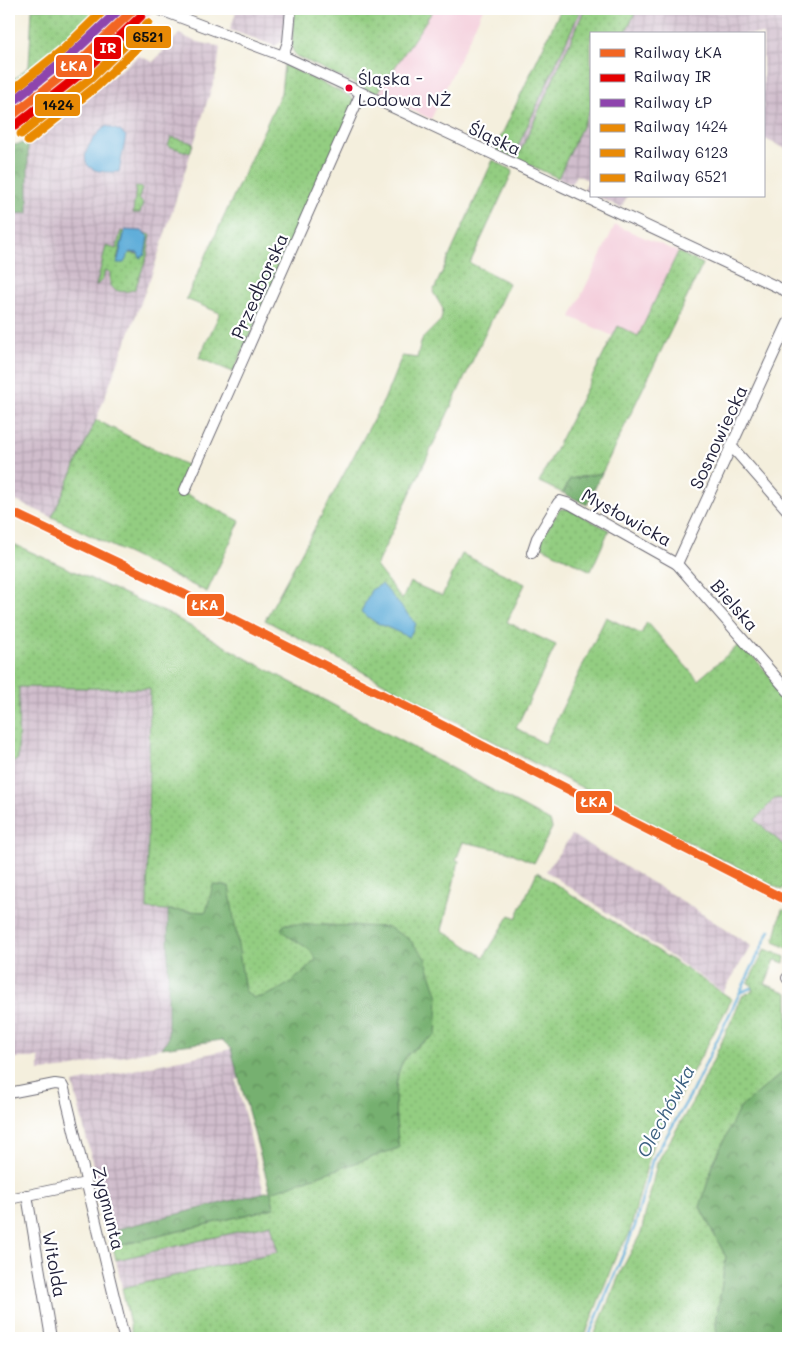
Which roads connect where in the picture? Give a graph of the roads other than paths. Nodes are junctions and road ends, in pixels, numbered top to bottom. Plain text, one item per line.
1 (158, 9) edge
2 (291, 9) edge
3 (283, 56) junction
4 (361, 93) junction
5 (788, 292) edge
6 (788, 323) edge
7 (732, 447) junction
8 (185, 490) dead end
9 (788, 511) edge
10 (532, 553) dead end
11 (677, 564) junction
12 (788, 691) edge
13 (9, 1093) edge
14 (86, 1183) junction
15 (27, 1195) junction
16 (9, 1199) edge
17 (51, 1338) edge
18 (124, 1338) edge

1 - 3 street, Śląska
2 - 3 street
3 - 4 street, Śląska
4 - 5 street, Śląska
4 - 8 street, Przedborska
6 - 7 street, Sosnowiecka
7 - 9 street
7 - 11 street, Sosnowiecka
10 - 11 street, Mysłowicka
11 - 12 street, Bielska
13 - 14 street, Zygmunta
14 - 15 street
14 - 18 street, Zygmunta
15 - 16 street
15 - 17 street, Witolda

